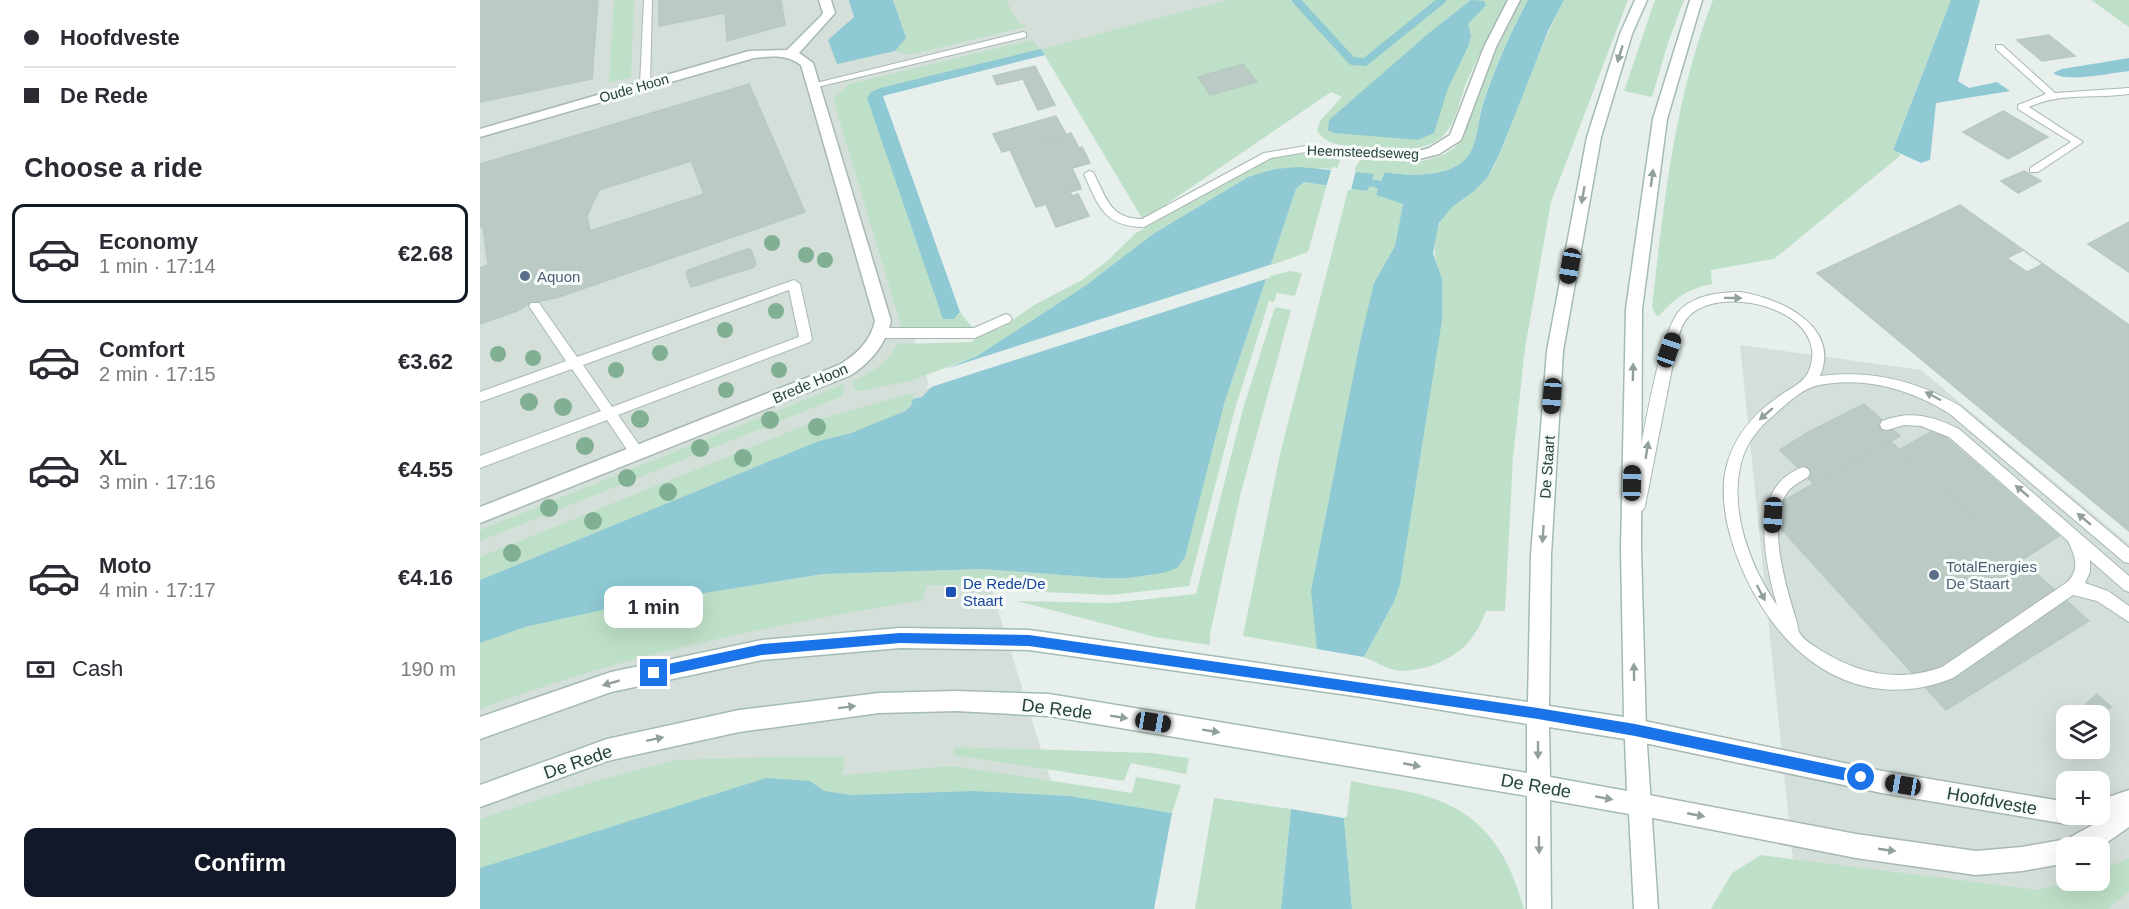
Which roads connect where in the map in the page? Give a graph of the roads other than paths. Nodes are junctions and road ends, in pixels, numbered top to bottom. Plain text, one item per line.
1 (648, 0) edge
2 (825, 0) edge
3 (1514, 0) edge
4 (1641, 0) edge
5 (1696, 0) edge
6 (1023, 35) dead end
7 (1999, 47) dead end
8 (790, 54) junction
9 (645, 85) junction
10 (813, 85) junction
11 (2129, 91) edge
12 (2051, 94) junction
13 (480, 133) edge
14 (1349, 152) joint
15 (2034, 170) dead end
16 (1089, 174) dead end
17 (534, 306) dead end
18 (1006, 319) dead end
19 (880, 333) junction
20 (574, 363) junction
21 (1809, 382) junction
22 (480, 397) edge
23 (610, 413) junction
24 (1887, 425) dead end
25 (637, 453) junction
26 (480, 462) edge
27 (1803, 473) dead end
28 (480, 514) edge
29 (2065, 528) junction
30 (1631, 549) junction
31 (2129, 557) edge
32 (2129, 585) edge
33 (2071, 588) junction
34 (2129, 615) edge
35 (1795, 639) junction
36 (1538, 714) junction
37 (480, 728) edge
38 (1635, 730) junction
39 (1538, 786) junction
40 (480, 796) edge
41 (2129, 801) edge
42 (1638, 804) junction
43 (2110, 808) edge
44 (2056, 811) edge
45 (2129, 813) edge
46 (2094, 837) edge
47 (2056, 853) edge
48 (1539, 909) edge
49 (1646, 909) edge

1 - 9 lane
2 - 8 main road
3 - 14 main road, Heemsteedseweg
4 -> 36 main road, De Staart
30 -> 5 main road
6 - 10 lane
7 - 12 lane
8 - 9 main road, Oude Hoon
8 - 10 main road
9 - 13 main road, Oude Hoon
10 - 19 main road
11 - 12 lane
12 - 15 lane
14 - 16 lane, Heemsteedseweg
17 - 20 lane
18 - 19 lane
19 - 25 main road, Brede Hoon
20 - 22 lane
20 - 23 lane
20 - 23 lane
30 -> 21 lane
31 -> 21 lane
21 -> 35 lane
23 - 25 lane
23 - 26 lane
29 -> 24 lane
25 - 28 main road, Brede Hoon
27 - 35 lane
29 - 32 lane
29 - 33 lane
38 -> 30 main road
33 - 34 lane
33 - 35 lane
36 -> 37 main road
36 - 38 main road
36 -> 39 main road, De Staart
38 - 42 main road
38 - 44 main road, Hoofdveste
40 -> 39 main road, De Rede
39 -> 42 main road, De Rede
39 -> 48 main road, De Staart
41 - 43 main road
42 -> 47 main road
42 - 49 main road
45 - 46 main road

